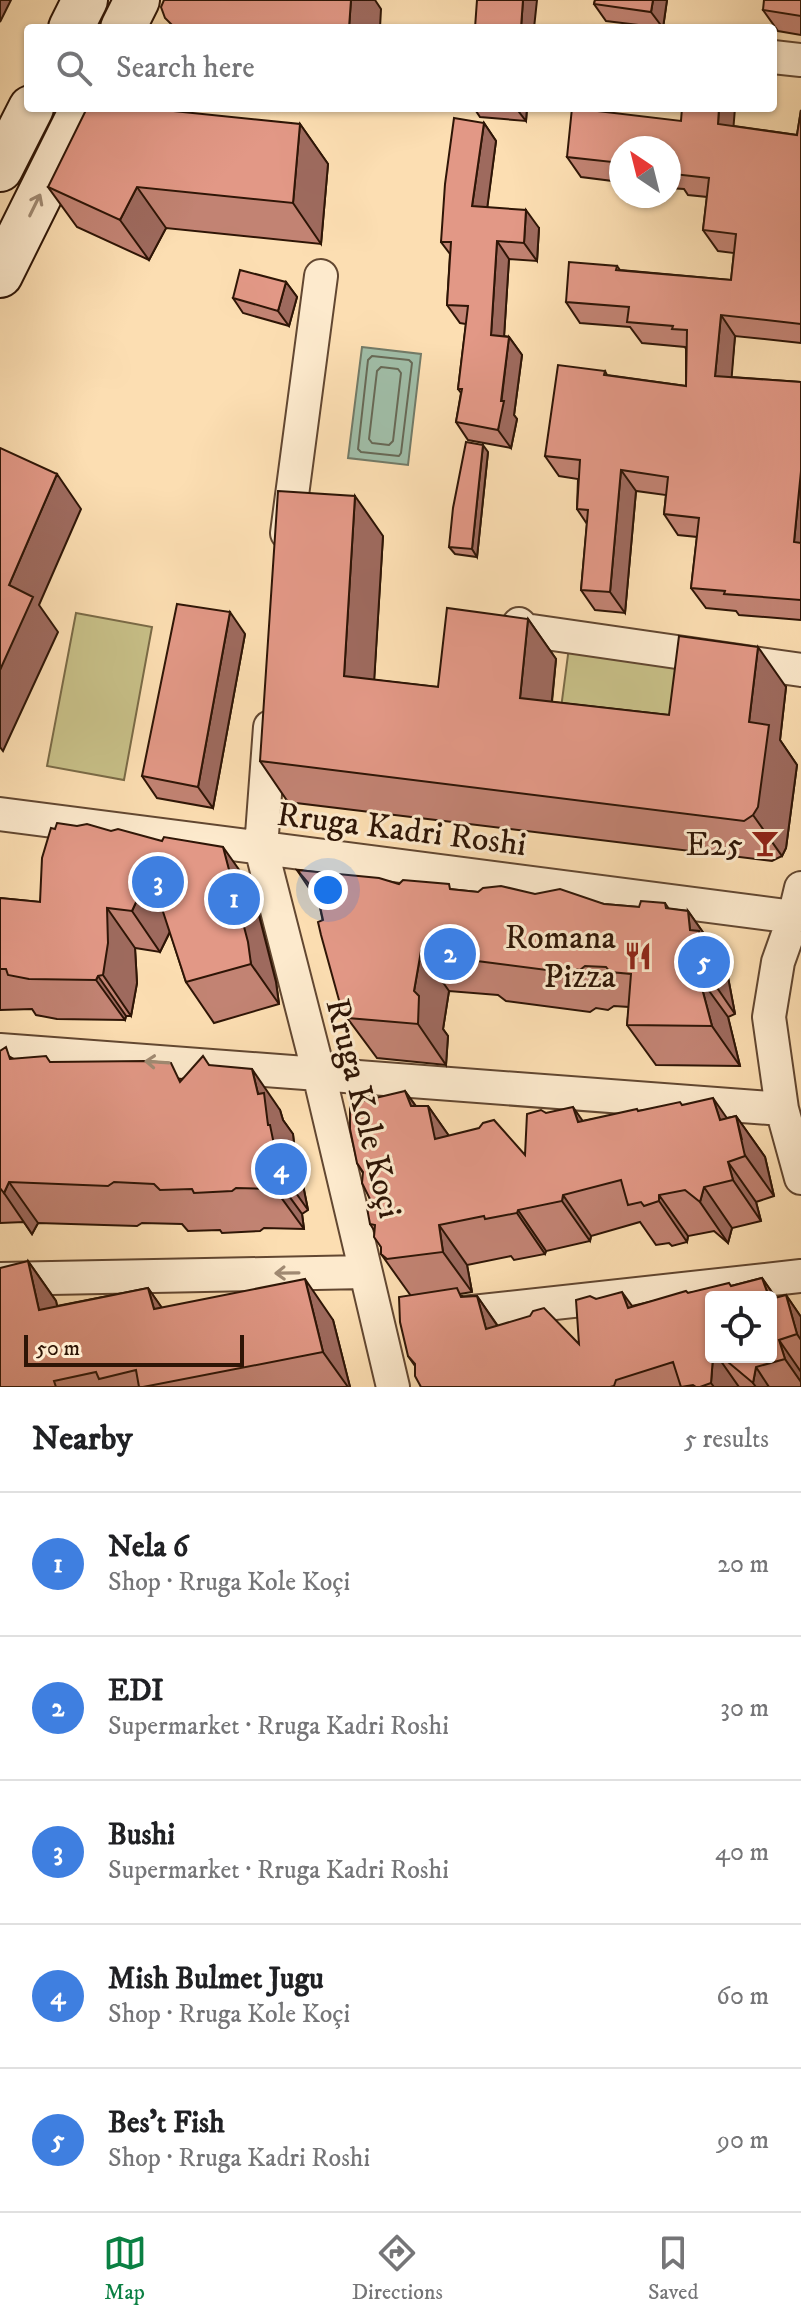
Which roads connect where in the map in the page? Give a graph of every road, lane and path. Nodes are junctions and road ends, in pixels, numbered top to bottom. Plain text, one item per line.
1 (85, 0) edge
2 (137, 0) edge
3 (73, 24) edge
4 (125, 24) edge
5 (777, 57) edge
6 (801, 60) edge
7 (29, 112) edge
8 (81, 112) edge
9 (0, 169) edge
10 (0, 275) edge
11 (321, 276) dead end
12 (285, 557) edge
13 (519, 624) edge
14 (801, 670) edge
15 (273, 693) edge
16 (0, 814) edge
17 (261, 848) junction
18 (798, 903) edge
19 (0, 1050) edge
20 (319, 1074) junction
21 (782, 1109) junction
22 (801, 1178) edge
23 (365, 1272) junction
24 (801, 1276) edge
25 (0, 1279) edge
26 (401, 1321) junction
27 (393, 1387) edge

1 - 3 main road
2 - 4 main road
5 - 6 street
7 - 9 main road
10 -> 8 main road
11 - 12 street
13 - 14 street
15 - 17 street, Rruga Kole Koçi
16 - 17 street, Rruga Kadri Roshi
17 - 18 street, Rruga Kadri Roshi
17 - 20 street, Rruga Kole Koçi
18 - 21 street
20 -> 19 street
20 - 21 street
20 - 23 street, Rruga Kole Koçi
21 - 22 street
23 -> 25 street
23 - 26 street, Rruga Kole Koçi
24 - 26 street
26 - 27 street, Rruga Kole Koçi

